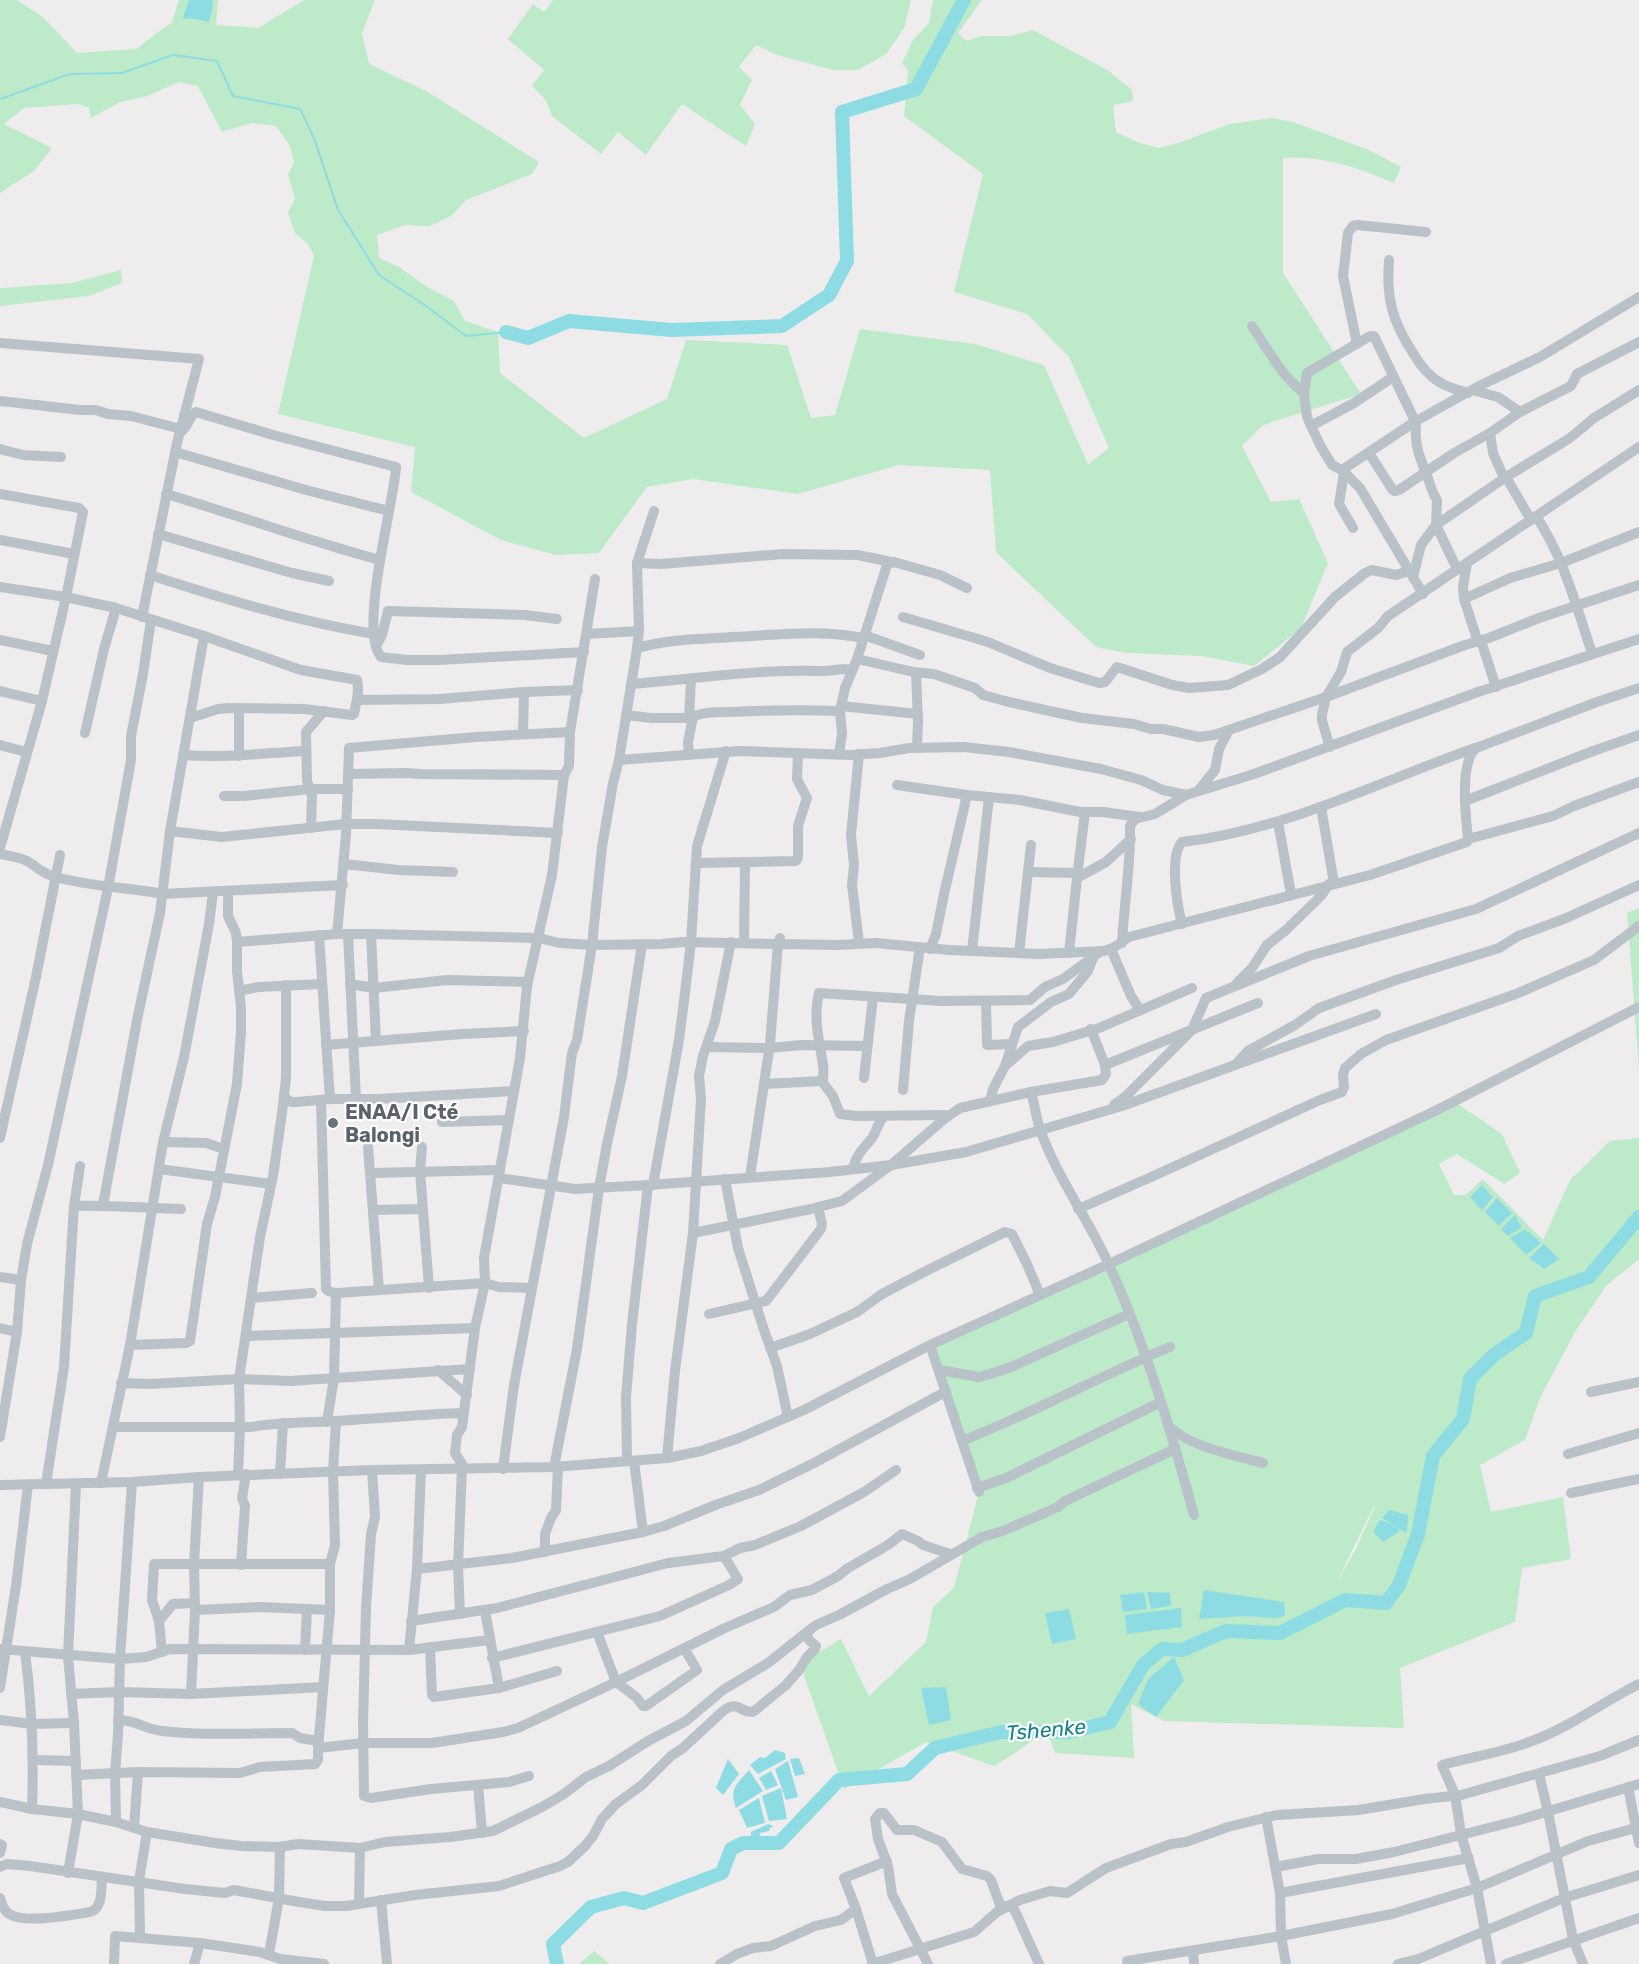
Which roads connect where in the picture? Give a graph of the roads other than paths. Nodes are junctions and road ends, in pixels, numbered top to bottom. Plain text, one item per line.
1 (1426, 232) dead end
2 (1389, 260) dead end
3 (1639, 297) edge
4 (1252, 326) dead end
5 (1639, 342) edge
6 (0, 343) edge
7 (1357, 344) junction
8 (1393, 377) junction
9 (1639, 390) edge
10 (1470, 392) junction
11 (1304, 393) junction
12 (0, 401) edge
13 (1520, 412) junction
14 (1416, 421) junction
15 (1311, 426) junction
16 (180, 431) junction
17 (1490, 433) junction
18 (1639, 447) edge
19 (0, 449) edge
20 (175, 452) junction
21 (1369, 453) junction
22 (61, 457) dead end
23 (1343, 471) junction
24 (1426, 472) junction
25 (1505, 477) junction
26 (0, 494) edge
27 (166, 494) junction
28 (389, 511) junction
29 (654, 511) dead end
30 (1533, 518) junction
31 (1436, 525) junction
32 (1353, 528) dead end
33 (1639, 532) edge
34 (158, 534) junction
35 (0, 540) edge
36 (74, 554) junction
37 (380, 560) junction
38 (891, 562) junction
39 (638, 563) junction
40 (1561, 563) junction
41 (1460, 568) junction
42 (150, 574) junction
43 (1411, 574) junction
44 (595, 579) dead end
45 (328, 581) dead end
46 (1639, 585) edge
47 (0, 587) edge
48 (967, 588) dead end
49 (1422, 594) junction
50 (66, 597) junction
51 (1464, 599) junction
52 (1576, 606) junction
53 (116, 608) junction
54 (903, 617) dead end
55 (146, 618) junction
56 (557, 619) dead end
57 (639, 631) junction
58 (374, 634) junction
59 (587, 634) junction
60 (204, 636) junction
61 (863, 636) junction
62 (1639, 639) edge
63 (0, 640) edge
64 (1479, 641) junction
65 (376, 646) junction
66 (637, 648) junction
67 (53, 651) junction
68 (584, 652) junction
69 (1592, 653) junction
70 (920, 655) dead end
71 (857, 659) junction
72 (852, 670) junction
73 (916, 673) junction
74 (691, 679) junction
75 (630, 684) junction
76 (1496, 687) junction
77 (1639, 688) edge
78 (578, 690) junction
79 (0, 691) edge
80 (524, 692) junction
81 (1326, 697) junction
82 (357, 700) junction
83 (42, 701) junction
84 (239, 708) junction
85 (841, 709) junction
86 (324, 711) junction
87 (918, 714) junction
88 (626, 715) junction
89 (691, 717) junction
90 (190, 718) junction
91 (1229, 730) junction
92 (570, 732) junction
93 (85, 734) dead end
94 (524, 734) junction
95 (1639, 735) edge
96 (0, 745) edge
97 (917, 747) junction
98 (1330, 747) junction
99 (1476, 748) junction
100 (306, 751) junction
101 (726, 751) junction
102 (27, 752) junction
103 (689, 754) junction
104 (798, 754) junction
105 (839, 754) junction
106 (859, 754) junction
107 (183, 755) junction
108 (239, 756) junction
109 (619, 760) junction
110 (349, 774) junction
111 (564, 776) junction
112 (1639, 782) edge
113 (897, 785) dead end
114 (310, 789) junction
115 (348, 789) junction
116 (1198, 791) junction
117 (967, 795) junction
118 (1186, 795) junction
119 (224, 796) dead end
120 (989, 797) junction
121 (1465, 801) junction
122 (1321, 807) junction
123 (1085, 812) junction
124 (1140, 817) junction
125 (1278, 822) junction
126 (346, 824) junction
127 (311, 828) junction
128 (170, 831) junction
129 (558, 833) junction
130 (1639, 833) edge
131 (1131, 839) junction
132 (1468, 839) junction
133 (1031, 845) dead end
134 (0, 848) edge
135 (0, 854) edge
136 (60, 855) dead end
137 (696, 862) junction
138 (745, 863) junction
139 (344, 864) junction
140 (453, 872) dead end
141 (1028, 872) junction
142 (1078, 875) junction
143 (56, 877) junction
144 (1332, 884) junction
145 (343, 885) junction
146 (1639, 885) edge
147 (108, 888) junction
148 (228, 892) junction
149 (213, 893) junction
150 (163, 894) junction
151 (1291, 894) junction
152 (1182, 924) junction
153 (1639, 926) edge
154 (343, 934) junction
155 (371, 934) junction
156 (319, 935) junction
157 (539, 938) junction
158 (779, 941) junction
159 (237, 942) junction
160 (691, 942) junction
161 (731, 942) junction
162 (744, 943) junction
163 (859, 943) junction
164 (1122, 943) junction
165 (642, 944) junction
166 (592, 945) junction
167 (925, 948) junction
168 (972, 951) junction
169 (1019, 953) junction
170 (1069, 953) junction
171 (1102, 953) junction
172 (528, 982) junction
173 (322, 984) junction
174 (350, 984) junction
175 (286, 985) junction
176 (1235, 986) junction
177 (374, 988) junction
178 (1192, 988) dead end
179 (239, 991) junction
180 (873, 997) junction
181 (912, 1000) junction
182 (986, 1001) junction
183 (1257, 1003) dead end
184 (1639, 1007) edge
185 (1140, 1010) junction
186 (1376, 1014) dead end
187 (1091, 1029) junction
188 (1192, 1030) junction
189 (524, 1031) junction
190 (376, 1041) junction
191 (355, 1042) junction
192 (1012, 1044) junction
193 (326, 1045) junction
194 (818, 1045) junction
195 (867, 1046) junction
196 (706, 1047) junction
197 (769, 1048) junction
198 (1237, 1064) junction
199 (1105, 1065) junction
200 (1005, 1066) junction
201 (864, 1078) dead end
202 (823, 1081) junction
203 (764, 1084) junction
204 (903, 1090) dead end
205 (514, 1091) junction
206 (1031, 1092) junction
207 (287, 1099) junction
208 (356, 1099) junction
209 (325, 1100) junction
210 (990, 1101) junction
211 (1096, 1114) junction
212 (949, 1115) junction
213 (884, 1116) junction
214 (509, 1120) junction
215 (442, 1122) dead end
216 (1041, 1131) junction
217 (0, 1138) edge
218 (163, 1142) junction
219 (368, 1147) dead end
220 (422, 1147) dead end
221 (224, 1149) junction
222 (891, 1165) junction
223 (80, 1166) dead end
224 (853, 1168) junction
225 (159, 1169) junction
226 (420, 1171) junction
227 (370, 1173) junction
228 (499, 1174) junction
229 (218, 1176) junction
230 (750, 1177) junction
231 (725, 1179) junction
232 (695, 1182) junction
233 (271, 1184) junction
234 (550, 1185) junction
235 (650, 1185) junction
236 (599, 1188) junction
237 (103, 1205) junction
238 (74, 1206) junction
239 (818, 1207) junction
240 (151, 1208) junction
241 (181, 1209) dead end
242 (423, 1209) junction
243 (1078, 1209) junction
244 (373, 1210) junction
245 (733, 1225) junction
246 (693, 1233) junction
247 (1109, 1264) junction
248 (0, 1277) edge
249 (21, 1280) junction
250 (485, 1283) junction
251 (429, 1288) junction
252 (531, 1288) junction
253 (380, 1290) junction
254 (312, 1293) dead end
255 (336, 1293) junction
256 (1040, 1295) junction
257 (252, 1298) junction
258 (756, 1304) junction
259 (709, 1314) dead end
260 (1129, 1314) junction
261 (0, 1328) edge
262 (475, 1328) junction
263 (17, 1332) junction
264 (335, 1332) junction
265 (247, 1336) junction
266 (130, 1345) junction
267 (930, 1345) junction
268 (1170, 1347) dead end
269 (770, 1348) junction
270 (1145, 1357) junction
271 (470, 1369) junction
272 (438, 1370) junction
273 (939, 1371) junction
274 (239, 1378) junction
275 (334, 1378) junction
276 (1639, 1382) edge
277 (121, 1383) junction
278 (945, 1392) junction
279 (1591, 1392) dead end
280 (467, 1395) junction
281 (1161, 1402) junction
282 (464, 1413) junction
283 (788, 1417) junction
284 (332, 1421) junction
285 (283, 1424) junction
286 (1168, 1425) junction
287 (113, 1427) junction
288 (244, 1430) junction
289 (1639, 1432) edge
290 (0, 1437) edge
291 (962, 1441) junction
292 (1175, 1449) junction
293 (1568, 1454) dead end
294 (667, 1458) junction
295 (630, 1461) junction
296 (1263, 1463) dead end
297 (556, 1467) junction
298 (462, 1468) junction
299 (503, 1469) junction
300 (372, 1470) junction
301 (421, 1470) junction
302 (896, 1470) dead end
303 (333, 1472) junction
304 (280, 1474) junction
305 (242, 1475) junction
306 (199, 1477) junction
307 (1639, 1479) edge
308 (132, 1482) junction
309 (101, 1483) junction
310 (46, 1484) junction
311 (76, 1484) junction
312 (0, 1485) edge
313 (27, 1485) junction
314 (1570, 1493) dead end
315 (1194, 1515) dead end
316 (643, 1532) junction
317 (545, 1552) junction
318 (950, 1554) junction
319 (724, 1556) junction
320 (194, 1564) junction
321 (330, 1564) junction
322 (241, 1565) junction
323 (458, 1566) junction
324 (417, 1569) junction
325 (195, 1607) junction
326 (307, 1609) junction
327 (330, 1610) junction
328 (484, 1611) junction
329 (460, 1614) junction
330 (159, 1621) junction
331 (411, 1621) junction
332 (597, 1632) junction
333 (807, 1633) junction
334 (489, 1640) junction
335 (430, 1647) junction
336 (684, 1648) junction
337 (192, 1649) junction
338 (365, 1649) junction
339 (3, 1650) edge
340 (305, 1650) junction
341 (327, 1650) junction
342 (409, 1650) junction
343 (25, 1652) junction
344 (162, 1652) junction
345 (68, 1656) junction
346 (492, 1658) junction
347 (120, 1659) junction
348 (557, 1671) dead end
349 (616, 1682) junction
350 (1639, 1684) edge
351 (323, 1687) junction
352 (0, 1688) edge
353 (498, 1688) junction
354 (119, 1692) junction
355 (71, 1694) junction
356 (191, 1694) junction
357 (0, 1720) edge
358 (118, 1720) junction
359 (74, 1723) junction
360 (33, 1724) junction
361 (1639, 1740) edge
362 (363, 1743) junction
363 (318, 1744) junction
364 (34, 1760) junction
365 (76, 1761) junction
366 (138, 1772) junction
367 (115, 1773) junction
368 (76, 1774) junction
369 (1539, 1774) junction
370 (529, 1776) dead end
371 (478, 1785) junction
372 (1634, 1785) edge
373 (1455, 1795) junction
374 (0, 1802) edge
375 (32, 1809) junction
376 (1548, 1812) junction
377 (78, 1814) junction
378 (1266, 1818) junction
379 (116, 1822) junction
380 (134, 1828) junction
381 (1637, 1828) edge
382 (147, 1832) junction
383 (482, 1833) junction
384 (1461, 1834) junction
385 (1639, 1843) edge
386 (0, 1844) edge
387 (280, 1847) junction
388 (360, 1848) junction
389 (0, 1853) edge
390 (1557, 1853) junction
391 (1469, 1858) junction
392 (886, 1861) junction
393 (0, 1867) edge
394 (1276, 1867) junction
395 (68, 1873) junction
396 (1639, 1875) edge
397 (102, 1878) junction
398 (139, 1881) junction
399 (1477, 1888) junction
400 (1280, 1893) junction
401 (0, 1898) edge
402 (279, 1898) junction
403 (1564, 1898) junction
404 (381, 1900) junction
405 (359, 1904) junction
406 (1008, 1906) junction
407 (856, 1910) junction
408 (1639, 1918) edge
409 (1484, 1932) junction
410 (1281, 1936) junction
411 (140, 1937) junction
412 (1573, 1940) junction
413 (200, 1943) junction
414 (920, 1949) junction
415 (1193, 1951) junction
416 (269, 1954) junction
417 (1127, 1961) dead end
418 (114, 1964) edge
419 (194, 1964) edge
420 (324, 1964) edge
421 (387, 1964) edge
422 (720, 1964) edge
423 (872, 1964) edge
424 (928, 1964) edge
425 (1039, 1964) edge
426 (1194, 1964) edge
427 (1286, 1964) edge
428 (1398, 1964) edge
429 (1491, 1964) edge
430 (1506, 1964) edge
431 (1583, 1964) edge

1 - 7 street
2 - 10 street
3 - 10 street
4 - 11 street
5 - 13 street
6 - 16 street
7 - 8 street
7 - 11 street
8 - 14 street
8 - 15 street
9 - 25 street
10 - 13 street
10 - 14 street
11 - 15 street
12 - 16 street
13 - 17 street
14 - 21 street
14 - 24 street
15 - 23 street
16 - 20 street
16 - 28 street
17 - 24 street
17 - 25 street
18 - 30 street
19 - 22 street
20 - 27 street
20 - 28 street
21 - 23 street
21 - 24 street
23 - 32 street
23 - 43 street
24 - 31 street
25 - 30 street
25 - 31 street
26 - 36 street
27 - 34 street
27 - 37 street
28 - 37 street
29 - 39 street
30 - 40 street
30 - 41 street
31 - 41 street
31 - 43 street
33 - 40 street
34 - 42 street
34 - 45 street
35 - 36 street
36 - 50 street
37 - 58 street
38 - 39 street
38 - 48 street
38 - 61 street
39 - 57 street
40 - 51 street
40 - 52 street
41 - 49 street
41 - 51 street
42 - 55 street
42 - 58 street
43 - 49 street
43 - 54 street
44 - 59 street
46 - 52 street
47 - 50 street
49 - 81 street
50 - 53 street
50 - 67 street
51 - 64 street
52 - 64 street
52 - 69 street
53 - 55 street
53 - 93 street
55 - 60 street
55 - 147 street
56 - 65 street
57 - 59 street
57 - 66 street
58 - 65 street
59 - 68 street
60 - 82 street
60 - 90 street
61 - 66 street
61 - 70 street
61 - 71 street
62 - 69 street
63 - 67 street
64 - 76 street
64 - 81 street
65 - 68 street
66 - 75 street
67 - 83 street
68 - 78 street
69 - 76 street
71 - 72 street
71 - 73 street
72 - 74 street
72 - 85 street
73 - 87 street
73 - 91 street
74 - 75 street
74 - 89 street
75 - 88 street
76 - 98 street
77 - 99 street
78 - 80 street
78 - 92 street
79 - 83 street
80 - 82 street
80 - 94 street
81 - 91 street
81 - 98 street
82 - 86 street
83 - 102 street
84 - 86 street
84 - 90 street
84 - 108 street
85 - 87 street
85 - 89 street
85 - 105 street
86 - 100 street
87 - 97 street
88 - 89 street
88 - 109 street
89 - 103 street
90 - 107 street
91 - 116 street
92 - 94 street
92 - 111 street
94 - 110 street
95 - 121 street
96 - 102 street
97 - 106 street
97 - 118 street
98 - 116 street
99 - 121 street
99 - 122 street
100 - 108 street
100 - 114 street
101 - 103 street
101 - 104 street
101 - 137 street
102 - 134 street
103 - 109 street
104 - 105 street
104 - 138 street
105 - 106 street
106 - 163 street
107 - 108 street
107 - 128 street
109 - 166 street
110 - 111 street
110 - 115 street
111 - 129 street
112 - 132 street
113 - 117 street
114 - 115 street
114 - 119 street
114 - 127 street
115 - 126 street
116 - 118 street
117 - 120 street
117 - 167 street
118 - 124 street
120 - 123 street
120 - 168 street
121 - 132 street
122 - 125 street
122 - 144 street
123 - 124 street
123 - 142 street
124 - 131 street
125 - 151 street
125 - 152 street
126 - 127 street
126 - 129 street
126 - 139 street
127 - 128 street
128 - 150 street
129 - 157 street
130 - 176 street
131 - 142 street
131 - 164 street
132 - 144 street
133 - 141 street
135 - 143 street
136 - 143 street
137 - 138 street
137 - 160 street
138 - 162 street
139 - 140 street
139 - 145 street
141 - 142 street
141 - 169 street
142 - 170 street
143 - 147 street
143 - 217 street
144 - 151 street
144 - 176 street
145 - 148 street
145 - 154 street
146 - 198 street
147 - 150 street
147 - 249 street
148 - 149 street
148 - 159 street
149 - 150 street
149 - 218 street
150 - 237 street
151 - 152 street
152 - 164 street
153 - 243 street
154 - 155 street
154 - 156 street
154 - 174 street
155 - 157 street
155 - 177 street
156 - 159 street
156 - 173 street
157 - 166 street
157 - 172 street
158 - 162 street
158 - 163 street
158 - 197 street
159 - 179 street
160 - 161 street
160 - 165 street
160 - 235 street
161 - 162 street
161 - 196 street
163 - 167 street
164 - 171 street
165 - 166 street
165 - 236 street
166 - 234 street
167 - 168 street
167 - 181 street
168 - 169 street
169 - 170 street
170 - 171 street
171 - 182 street
171 - 185 street
171 - 192 street
172 - 177 street
172 - 189 street
173 - 175 street
173 - 193 street
174 - 177 street
174 - 191 street
175 - 179 street
175 - 207 street
176 - 188 street
177 - 190 street
178 - 185 street
179 - 221 street
180 - 181 street
180 - 194 street
180 - 195 street
181 - 182 street
181 - 204 street
182 - 192 street
183 - 188 street
184 - 247 street
185 - 187 street
186 - 198 street
187 - 199 street
187 - 200 street
188 - 199 street
188 - 211 street
189 - 190 street
189 - 205 street
190 - 191 street
191 - 193 street
191 - 208 street
192 - 200 street
193 - 209 street
194 - 195 street
194 - 197 street
194 - 202 street
195 - 201 street
196 - 197 street
196 - 232 street
197 - 203 street
198 - 211 street
199 - 206 street
200 - 210 street
202 - 203 street
202 - 213 street
203 - 230 street
205 - 208 street
205 - 214 street
206 - 210 street
206 - 216 street
207 - 209 street
207 - 233 street
208 - 209 street
209 - 255 street
210 - 212 street
211 - 216 street
212 - 213 street
212 - 222 street
213 - 224 street
214 - 215 street
214 - 228 street
216 - 222 street
216 - 243 street
218 - 221 street
218 - 225 street
219 - 227 street
220 - 226 street
221 - 229 street
222 - 224 street
222 - 239 street
223 - 238 street
224 - 230 street
225 - 229 street
225 - 240 street
226 - 227 street
226 - 228 street
226 - 242 street
227 - 244 street
228 - 234 street
228 - 250 street
229 - 233 street
229 - 266 street
230 - 231 street
231 - 232 street
231 - 245 street
232 - 235 street
232 - 246 street
233 - 257 street
234 - 236 street
234 - 252 street
235 - 236 street
235 - 295 street
236 - 297 street
237 - 238 street
237 - 240 street
238 - 310 street
239 - 245 street
239 - 258 street
240 - 241 street
240 - 266 street
242 - 244 street
242 - 251 street
243 - 247 street
244 - 253 street
245 - 246 street
245 - 258 street
246 - 294 street
247 - 256 street
247 - 260 street
248 - 249 street
249 - 263 street
250 - 251 street
250 - 252 street
250 - 262 street
251 - 253 street
252 - 299 street
253 - 255 street
254 - 257 street
255 - 264 street
256 - 267 street
256 - 269 street
257 - 265 street
258 - 259 street
258 - 269 street
260 - 270 street
260 - 273 street
261 - 263 street
262 - 264 street
262 - 271 street
263 - 290 street
264 - 265 street
264 - 275 street
265 - 274 street
266 - 277 street
267 - 273 street
267 - 283 street
268 - 270 street
269 - 283 street
270 - 281 street
270 - 291 street
271 - 272 street
271 - 280 street
272 - 275 street
272 - 280 street
273 - 278 street
274 - 275 street
274 - 277 street
274 - 288 street
275 - 284 street
276 - 279 street
277 - 287 street
278 - 291 street
278 - 316 street
280 - 282 street
281 - 286 street
281 - 291 street
282 - 284 street
282 - 298 street
283 - 294 street
284 - 285 street
284 - 303 street
285 - 288 street
285 - 304 street
286 - 292 street
286 - 296 street
287 - 288 street
287 - 309 street
288 - 305 street
289 - 293 street
292 - 315 street
292 - 318 street
294 - 295 street
295 - 297 street
295 - 316 street
297 - 299 street
297 - 317 street
298 - 299 street
298 - 301 street
298 - 323 street
300 - 301 street
300 - 303 street
300 - 338 street
301 - 324 street
302 - 319 street
303 - 304 street
303 - 321 street
304 - 305 street
305 - 306 street
305 - 322 street
306 - 308 street
306 - 320 street
307 - 314 street
308 - 309 street
308 - 347 street
309 - 311 street
310 - 311 street
310 - 313 street
311 - 345 street
312 - 313 street
313 - 339 street
316 - 317 street
317 - 323 street
318 - 333 street
318 - 336 street
319 - 328 street
319 - 332 street
320 - 322 street
320 - 325 street
320 - 330 street
321 - 322 street
321 - 327 street
323 - 324 street
323 - 329 street
324 - 331 street
325 - 326 street
325 - 330 street
325 - 337 street
326 - 327 street
326 - 340 street
327 - 341 street
328 - 329 street
328 - 334 street
329 - 331 street
330 - 344 street
331 - 342 street
332 - 346 street
332 - 349 street
333 - 383 street
333 - 404 street
334 - 335 street
334 - 346 street
335 - 342 street
335 - 353 street
336 - 349 street
336 - 349 street
337 - 340 street
337 - 344 street
337 - 356 street
338 - 341 street
338 - 342 street
338 - 362 street
339 - 343 street
339 - 352 street
340 - 341 street
341 - 351 street
343 - 345 street
343 - 360 street
344 - 347 street
345 - 347 street
345 - 355 street
346 - 353 street
347 - 354 street
348 - 353 street
349 - 362 street
350 - 373 street
351 - 356 street
351 - 363 street
354 - 355 street
354 - 356 street
354 - 358 street
355 - 359 street
357 - 360 street
358 - 363 street
358 - 367 street
359 - 360 street
359 - 365 street
360 - 364 street
361 - 369 street
362 - 363 street
362 - 371 street
363 - 366 street
364 - 365 street
364 - 375 street
365 - 368 street
366 - 367 street
366 - 380 street
367 - 368 street
367 - 379 street
368 - 377 street
369 - 373 street
369 - 376 street
370 - 371 street
371 - 383 street
372 - 376 street
372 - 381 street
373 - 378 street
373 - 384 street
374 - 375 street
375 - 377 street
376 - 384 street
376 - 390 street
377 - 379 street
377 - 395 street
378 - 394 street
378 - 406 street
379 - 380 street
380 - 382 street
381 - 385 street
381 - 390 street
382 - 387 street
382 - 398 street
383 - 388 street
384 - 391 street
384 - 394 street
386 - 389 street
387 - 388 street
387 - 402 street
388 - 405 street
390 - 399 street
390 - 403 street
391 - 399 street
391 - 400 street
392 - 406 street
392 - 407 street
392 - 414 street
393 - 395 street
394 - 400 street
395 - 397 street
396 - 403 street
397 - 398 street
397 - 401 street
398 - 402 street
398 - 411 street
399 - 409 street
399 - 410 street
400 - 410 street
402 - 405 street
402 - 416 street
403 - 409 street
403 - 412 street
404 - 405 street
404 - 421 street
406 - 414 street
406 - 425 street
407 - 422 street
407 - 423 street
408 - 412 street
409 - 428 street
409 - 429 street
410 - 415 street
410 - 427 street
411 - 413 street
411 - 418 street
412 - 430 street
412 - 431 street
413 - 416 street
413 - 419 street
414 - 423 street
414 - 424 street
415 - 417 street
415 - 426 street
416 - 420 street

